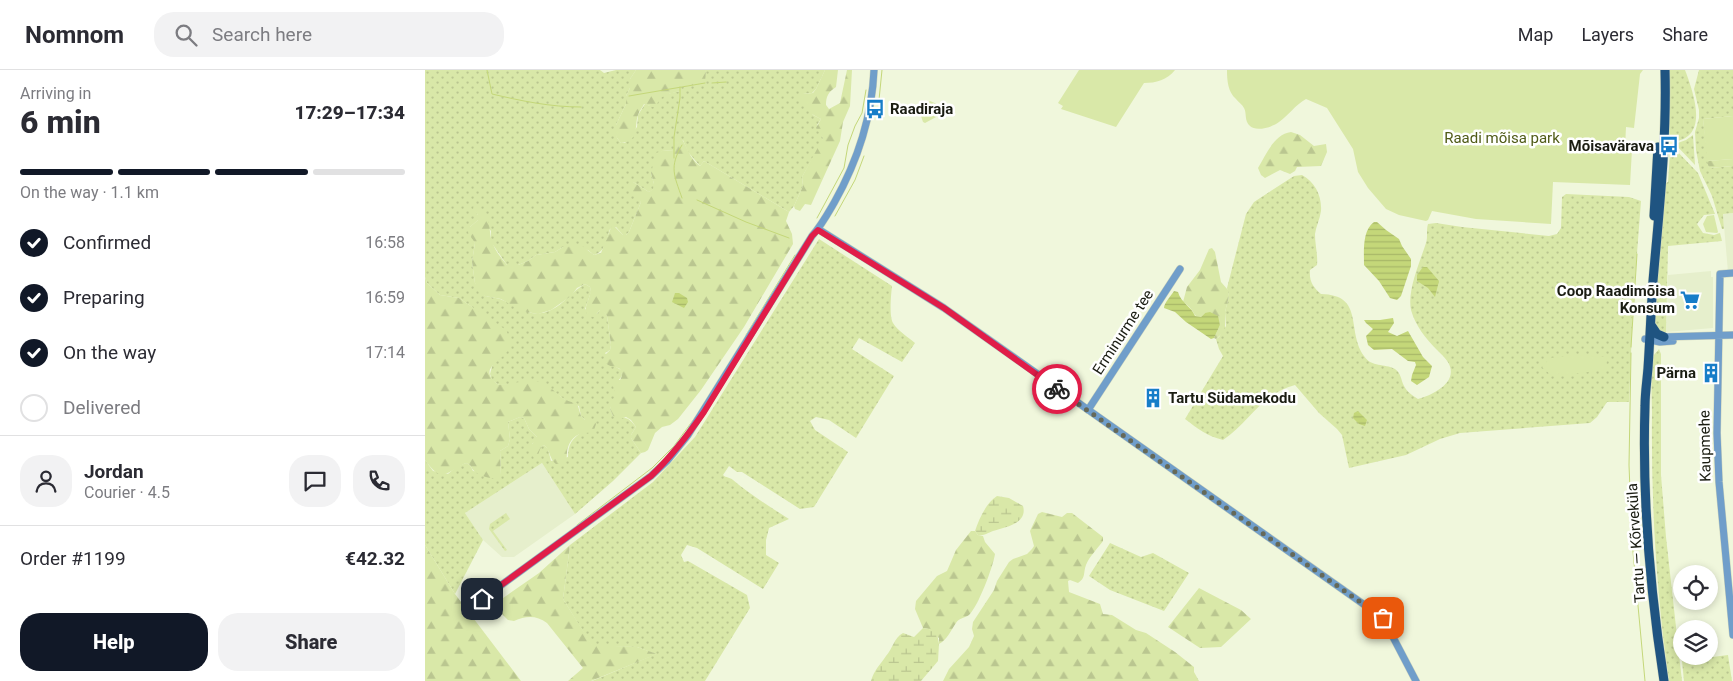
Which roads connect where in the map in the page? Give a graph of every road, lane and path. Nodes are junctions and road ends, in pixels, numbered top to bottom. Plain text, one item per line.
1 (874, 70) edge
2 (1665, 70) edge
3 (1664, 106) junction
4 (818, 230) junction
5 (1180, 269) dead end
6 (1733, 273) edge
7 (1651, 325) junction
8 (1733, 335) edge
9 (1715, 336) junction
10 (1664, 337) junction
11 (1647, 339) junction
12 (1089, 410) junction
13 (478, 602) dead end
14 (1732, 616) edge
15 (1733, 635) edge
16 (1416, 681) edge
17 (1664, 681) edge

1 - 4 street
2 - 3 main road
3 - 7 main road, Tartu — Kõrveküla
3 - 11 main road, Tartu — Kõrveküla
4 - 12 street
4 - 13 street
5 - 12 street, Erminurme tee
6 - 9 street, Kaupmehe
7 - 10 main road
7 - 11 main road, Tartu — Kõrveküla
8 - 9 street
9 - 10 street
9 - 11 street
9 - 14 street, Kaupmehe
10 - 11 street
11 - 17 main road, Tartu — Kõrveküla
12 - 16 street
14 - 15 street, Kaupmehe

